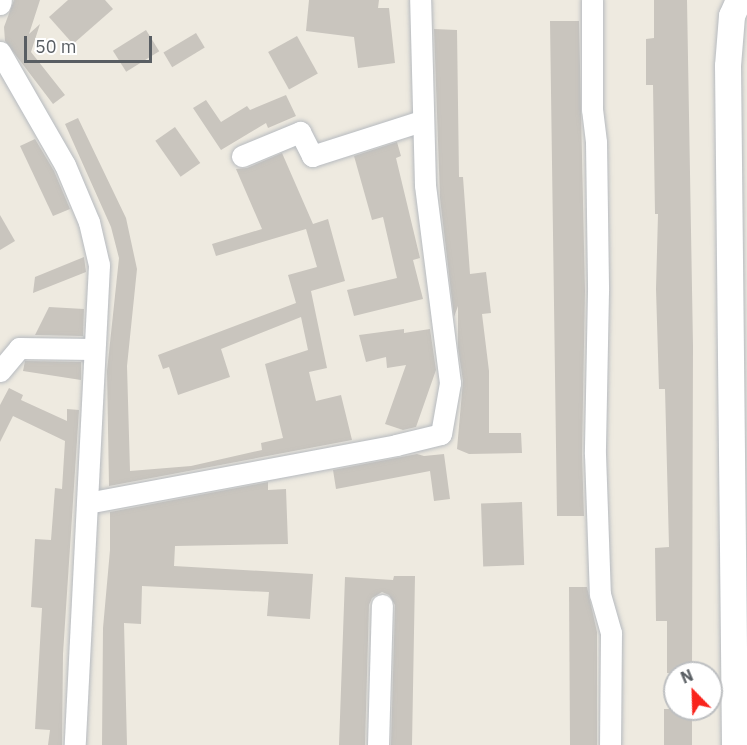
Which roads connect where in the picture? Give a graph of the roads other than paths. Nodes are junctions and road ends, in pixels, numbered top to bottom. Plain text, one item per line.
1 (420, 0) edge
2 (592, 0) edge
3 (734, 5) edge
4 (0, 52) edge
5 (421, 122) junction
6 (242, 156) dead end
7 (93, 349) junction
8 (0, 371) edge
9 (87, 503) junction
10 (382, 605) dead end
11 (75, 745) edge
12 (378, 745) edge
13 (610, 745) edge
14 (735, 745) edge

1 - 5 street
2 - 13 street
3 - 14 street
4 - 7 street
5 - 6 street
5 - 9 street
7 - 8 street
7 - 9 street
9 - 11 street
10 - 12 street

